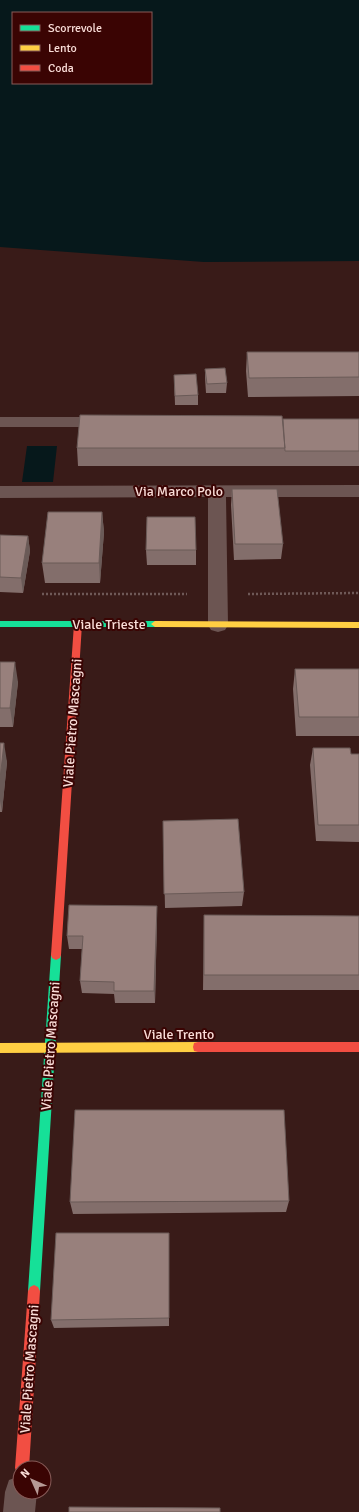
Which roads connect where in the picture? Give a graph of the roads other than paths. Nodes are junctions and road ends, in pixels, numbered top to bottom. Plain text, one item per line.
1 (0, 422) edge
2 (128, 422) edge
3 (217, 491) junction
4 (359, 491) edge
5 (0, 492) edge
6 (0, 624) edge
7 (78, 624) junction
8 (218, 625) junction
9 (359, 625) edge
10 (359, 1047) edge
11 (0, 1048) edge
12 (50, 1048) junction
13 (23, 1460) edge
14 (20, 1500) edge
15 (19, 1512) edge

1 - 2 street
3 - 4 street, Via Marco Polo
3 - 5 street, Via Marco Polo
3 - 8 street
6 - 7 street, Viale Trieste
7 - 8 street, Viale Trieste
7 - 12 street, Viale Pietro Mascagni
8 - 9 street, Viale Trieste
10 - 12 street, Viale Trento
11 - 12 street, Viale Trento
12 - 13 street, Viale Pietro Mascagni
14 - 15 street

